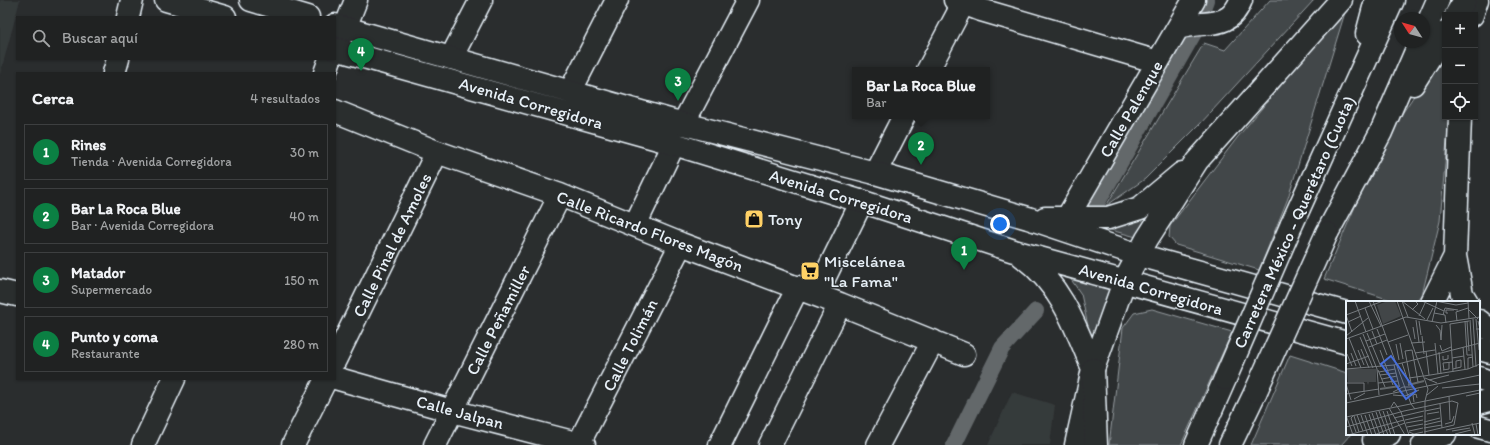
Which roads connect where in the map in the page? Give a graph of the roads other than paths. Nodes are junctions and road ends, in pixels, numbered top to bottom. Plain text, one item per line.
1 (132, 0) edge
2 (166, 0) edge
3 (251, 0) edge
4 (356, 0) edge
5 (481, 0) edge
6 (617, 0) edge
7 (748, 0) edge
8 (1194, 0) edge
9 (1241, 0) edge
10 (1341, 0) edge
11 (1376, 0) edge
12 (1393, 0) edge
13 (1438, 0) edge
14 (1465, 0) edge
15 (1477, 0) edge
16 (961, 1) edge
17 (1458, 12) edge
18 (1473, 12) edge
19 (128, 16) edge
20 (222, 16) edge
21 (305, 16) edge
22 (1430, 18) edge
23 (340, 26) edge
24 (1183, 27) junction
25 (1442, 38) edge
26 (336, 44) edge
27 (336, 48) edge
28 (1417, 48) edge
29 (451, 58) junction
30 (118, 60) edge
31 (330, 60) edge
32 (1158, 62) junction
33 (929, 67) edge
34 (114, 72) edge
35 (325, 72) edge
36 (1356, 81) junction
37 (570, 92) junction
38 (336, 111) edge
39 (902, 119) edge
40 (1460, 120) edge
41 (683, 124) junction
42 (1381, 132) junction
43 (674, 144) junction
44 (438, 152) junction
45 (1197, 161) junction
46 (875, 173) junction
47 (560, 195) junction
48 (862, 201) junction
49 (1028, 218) junction
50 (1067, 218) junction
51 (635, 225) junction
52 (681, 244) junction
53 (1014, 250) junction
54 (1139, 255) junction
55 (1455, 256) junction
56 (1124, 282) junction
57 (0, 291) edge
58 (807, 291) junction
59 (16, 295) edge
60 (1432, 301) edge
61 (1466, 301) edge
62 (840, 304) junction
63 (1346, 313) edge
64 (1480, 322) edge
65 (1490, 330) edge
66 (932, 341) junction
67 (1346, 343) edge
68 (1480, 349) edge
69 (1490, 352) edge
70 (964, 354) dead end
71 (336, 358) edge
72 (1093, 369) junction
73 (336, 378) edge
74 (1480, 378) edge
75 (174, 380) edge
76 (326, 380) edge
77 (1490, 382) edge
78 (1490, 400) edge
79 (1480, 403) edge
80 (452, 411) junction
81 (1480, 427) edge
82 (1490, 430) edge
83 (1442, 435) edge
84 (580, 444) edge
85 (142, 445) edge
86 (294, 445) edge
87 (435, 445) edge
88 (720, 445) edge
89 (770, 445) edge
90 (878, 445) edge
91 (1076, 445) edge
92 (1096, 445) edge
93 (1196, 445) edge
94 (1230, 445) edge
95 (1423, 445) edge

1 - 19 main road
2 - 20 main road
3 - 21 main road
4 - 23 main road
5 - 29 main road
6 - 37 main road
7 - 41 main road
8 - 24 main road, Calle Palenque
9 - 24 main road
10 - 45 main road
11 - 36 main road
12 - 36 main road, Carretera México - Querétaro (Cuota)
13 - 22 main road
14 - 17 main road
15 - 18 main road
16 - 32 main road
16 - 33 main road
23 - 26 main road
23 - 29 main road, Avenida Corregidora
24 - 32 main road, Calle Palenque
25 - 42 main road
27 - 43 main road, Avenida Corregidora
28 - 42 main road, Carretera México - Querétaro (Cuota)
29 - 37 main road, Avenida Corregidora
30 - 34 main road
31 - 35 main road
32 - 50 main road, Calle Palenque
36 - 93 main road, Carretera México - Querétaro (Cuota), bridge
37 - 41 main road, Avenida Corregidora
38 - 44 main road, Calle Ricardo Flores Magón
39 - 46 main road
40 - 55 main road
41 - 46 main road, Avenida Corregidora
42 - 94 main road, Carretera México - Querétaro (Cuota), bridge
43 - 48 main road, Avenida Corregidora
43 - 51 main road
44 - 47 main road, Calle Ricardo Flores Magón
44 - 71 main road, Calle Pinal de Amoles
45 - 50 main road
45 - 54 main road
46 - 49 main road, Avenida Corregidora
47 - 51 main road, Calle Ricardo Flores Magón
47 - 80 main road, Calle Peñamiller
48 - 53 main road, Avenida Corregidora
48 - 58 main road
49 - 50 main road
49 - 54 main road, Avenida Corregidora
51 - 52 main road, Calle Ricardo Flores Magón
52 - 58 main road, Calle Ricardo Flores Magón
52 - 84 main road, Calle Tolimán
53 - 56 main road, Avenida Corregidora
53 - 72 main road
54 - 56 main road
54 - 63 main road, Avenida Corregidora
55 - 60 main road
55 - 61 main road
56 - 67 main road, Avenida Corregidora
56 - 72 main road
57 - 59 main road
58 - 62 main road, Calle Ricardo Flores Magón
58 - 88 main road
62 - 66 main road, Calle Ricardo Flores Magón
62 - 89 main road
64 - 65 main road
66 - 70 main road, Calle Ricardo Flores Magón
66 - 90 main road
68 - 69 main road
72 - 91 main road
72 - 92 main road
73 - 80 main road, Calle Jalpan
74 - 77 main road
75 - 85 main road
76 - 86 main road
78 - 79 main road
80 - 84 main road, Calle Jalpan
80 - 87 main road, Calle Peñamiller
81 - 82 main road
83 - 95 main road

